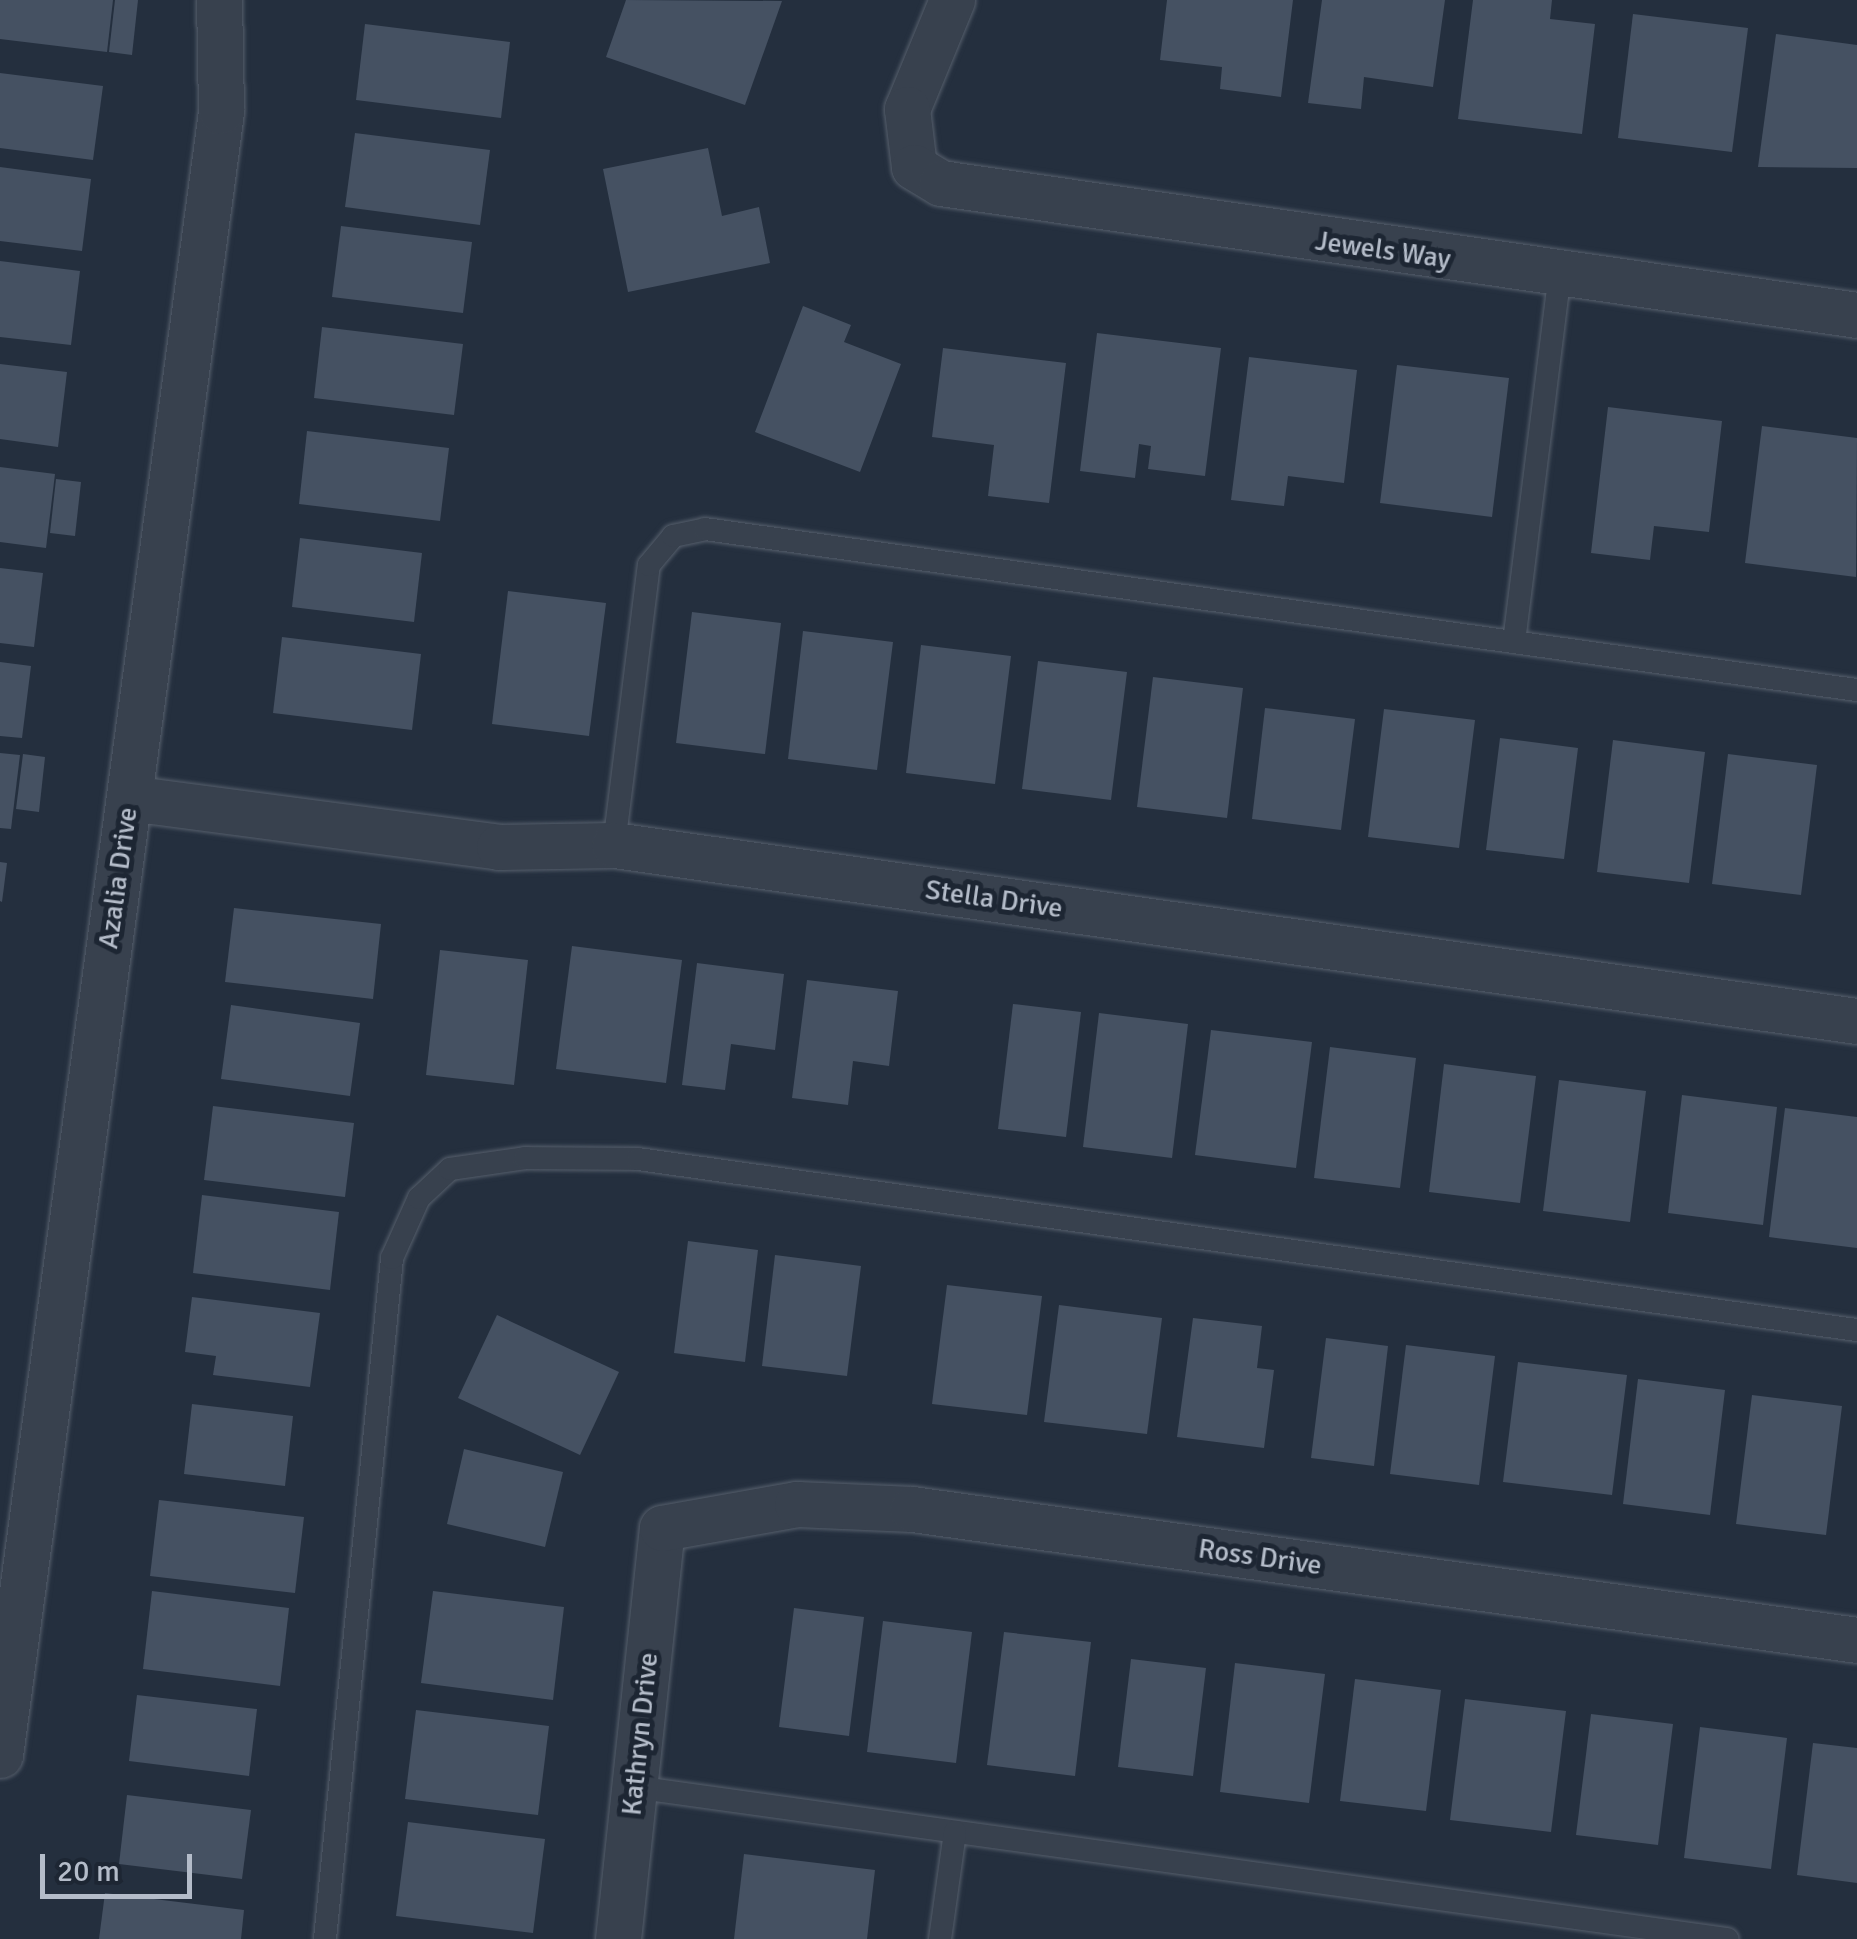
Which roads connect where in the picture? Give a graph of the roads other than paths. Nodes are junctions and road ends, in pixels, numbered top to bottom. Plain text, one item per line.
1 (218, 0) edge
2 (952, 0) edge
3 (1560, 274) junction
4 (1857, 315) edge
5 (1514, 642) junction
6 (1857, 690) edge
7 (129, 798) junction
8 (614, 845) junction
9 (1857, 1021) edge
10 (1857, 1330) edge
11 (662, 1528) joint
12 (1857, 1640) edge
13 (0, 1756) edge
14 (634, 1786) junction
15 (955, 1832) junction
16 (325, 1939) edge
17 (618, 1939) edge
18 (940, 1939) edge
19 (1727, 1939) edge

1 - 7 street, Azalia Drive
2 - 3 street, Jewels Way
3 - 4 street, Jewels Way
3 - 5 lane
5 - 6 lane
5 - 8 lane
7 - 8 street, Stella Drive
7 - 13 street, Azalia Drive
8 - 9 street, Stella Drive
10 - 16 lane
11 - 12 street, Ross Drive
11 - 14 street, Kathryn Drive
14 - 15 lane
14 - 17 street, Kathryn Drive
15 - 18 lane
15 - 19 lane

